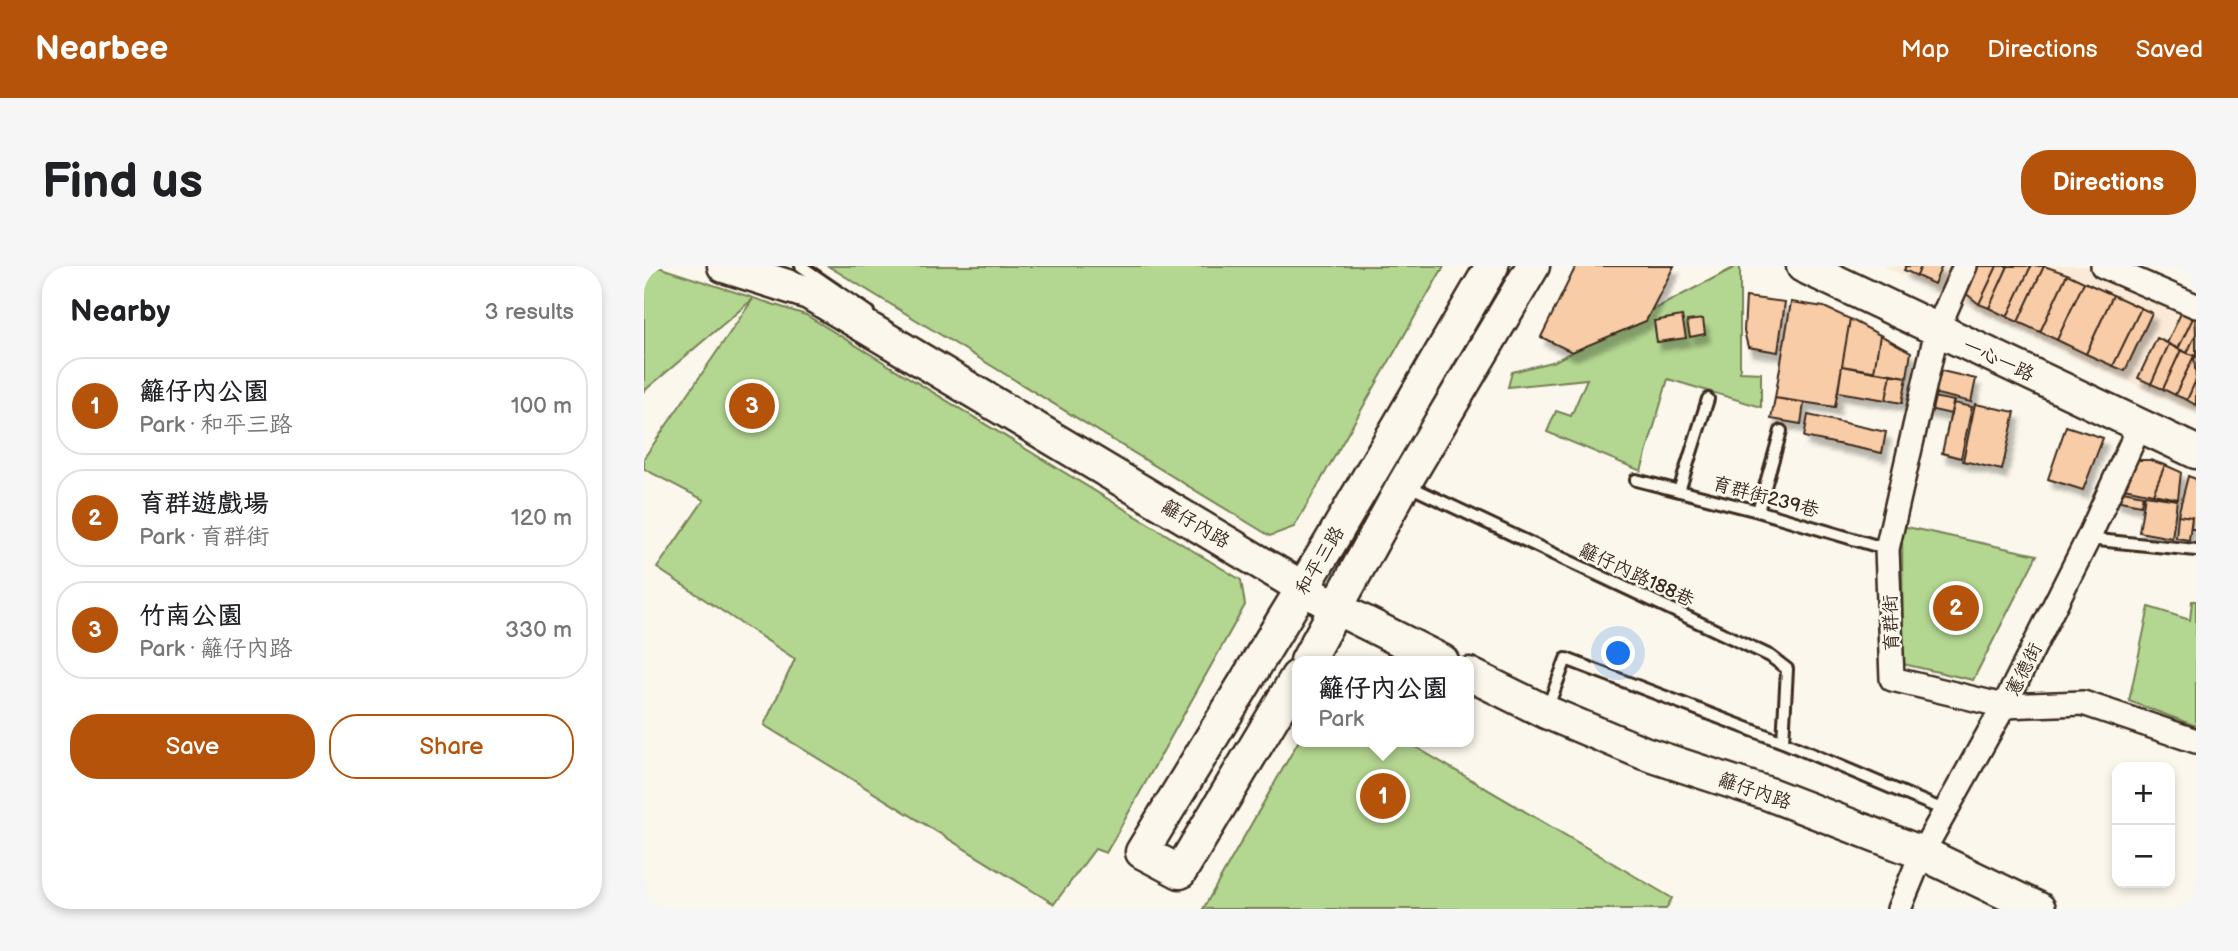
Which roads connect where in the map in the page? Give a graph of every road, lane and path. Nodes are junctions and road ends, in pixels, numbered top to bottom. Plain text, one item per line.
1 (724, 266) edge
2 (801, 266) edge
3 (1492, 266) edge
4 (1533, 266) edge
5 (1803, 266) edge
6 (1965, 266) edge
7 (2104, 266) edge
8 (759, 271) edge
9 (2196, 306) edge
10 (1937, 330) junction
11 (953, 379) junction
12 (1708, 399) dead end
13 (2140, 425) junction
14 (1782, 431) dead end
15 (2196, 452) edge
16 (1636, 481) dead end
17 (1404, 484) junction
18 (1679, 491) junction
19 (1758, 510) junction
20 (2088, 539) junction
21 (1887, 549) junction
22 (2196, 550) edge
23 (1303, 587) junction
24 (1338, 609) junction
25 (1310, 656) edge
26 (1432, 656) edge
27 (1474, 676) edge
28 (1292, 685) edge
29 (2004, 706) junction
30 (1546, 712) junction
31 (2196, 741) edge
32 (1783, 742) junction
33 (1947, 811) junction
34 (1922, 853) junction
35 (1899, 909) edge
36 (2039, 909) edge

1 - 8 street, 籬仔內路
2 - 11 lane, 籬仔內路
3 - 23 street, 和平三路
4 - 17 street, 和平三路
5 - 10 street, 一心一路
6 - 10 street, 育群街
7 - 9 street
8 - 11 street, 籬仔內路
10 - 13 street, 一心一路
10 - 21 street, 育群街
11 - 23 street, 籬仔內路
12 - 18 lane
13 - 15 street, 一心一路
13 - 20 street, 憲德街
14 - 19 lane
16 - 18 lane, 育群街239巷
17 - 24 street, 和平三路
17 - 32 lane, 籬仔內路188巷
18 - 19 lane, 育群街239巷
19 - 21 lane, 育群街239巷
20 - 22 lane
20 - 29 street, 憲德街
21 - 29 street, 育群街
23 - 24 street, 籬仔內路
23 - 28 street, 和平三路
24 - 25 street, 和平三路
24 - 26 street, 籬仔內路
27 - 30 street, 籬仔內路
29 - 31 street, 育群街
29 - 33 street, 憲德街
30 - 32 lane
30 - 34 street, 籬仔內路
32 - 33 lane
33 - 34 street, 憲德街
34 - 35 street, 憲德街
34 - 36 street, 籬仔內路

